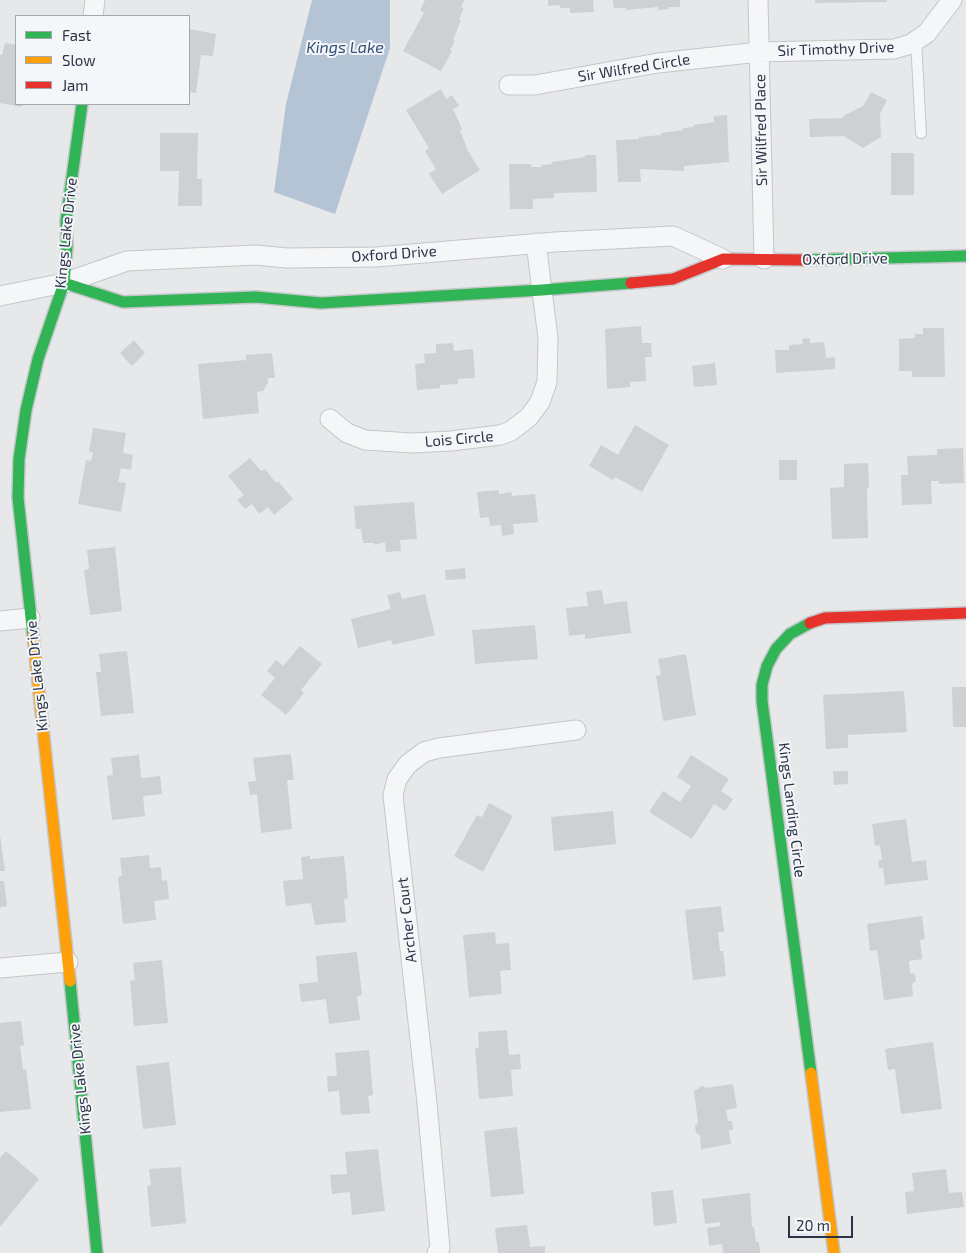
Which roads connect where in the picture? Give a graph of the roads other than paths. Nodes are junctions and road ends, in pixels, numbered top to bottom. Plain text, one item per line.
1 (95, 0) edge
2 (758, 0) edge
3 (952, 0) edge
4 (93, 15) edge
5 (916, 40) junction
6 (759, 52) junction
7 (509, 85) dead end
8 (82, 105) edge
9 (921, 133) dead end
10 (536, 243) junction
11 (966, 256) edge
12 (723, 259) junction
13 (764, 259) junction
14 (64, 283) junction
15 (542, 290) junction
16 (0, 296) edge
17 (330, 419) dead end
18 (966, 613) edge
19 (30, 618) junction
20 (0, 621) edge
21 (576, 730) dead end
22 (68, 962) junction
23 (0, 968) edge
24 (97, 1253) edge
25 (438, 1253) edge
26 (834, 1253) edge

1 - 4 street
2 - 6 street, Sir Wilfred Place
3 - 5 street, Sir Timothy Drive
5 - 6 street, Sir Timothy Drive
5 - 9 lane
6 - 7 street, Sir Wilfred Circle
6 - 13 street, Sir Wilfred Place
8 - 14 street, Kings Lake Drive
10 - 12 street, Oxford Drive
10 - 14 street, Oxford Drive
10 - 15 street, Lois Circle
11 - 13 street, Oxford Drive
12 - 13 street, Oxford Drive
12 - 15 street, Oxford Drive
14 - 15 street, Oxford Drive
14 - 16 street, Oxford Drive
14 - 19 street, Kings Lake Drive
15 - 17 street, Lois Circle
18 - 26 street, Kings Landing Circle
19 - 20 street
19 - 22 street, Kings Lake Drive
21 - 25 street, Archer Court
22 - 23 street
22 - 24 street, Kings Lake Drive

